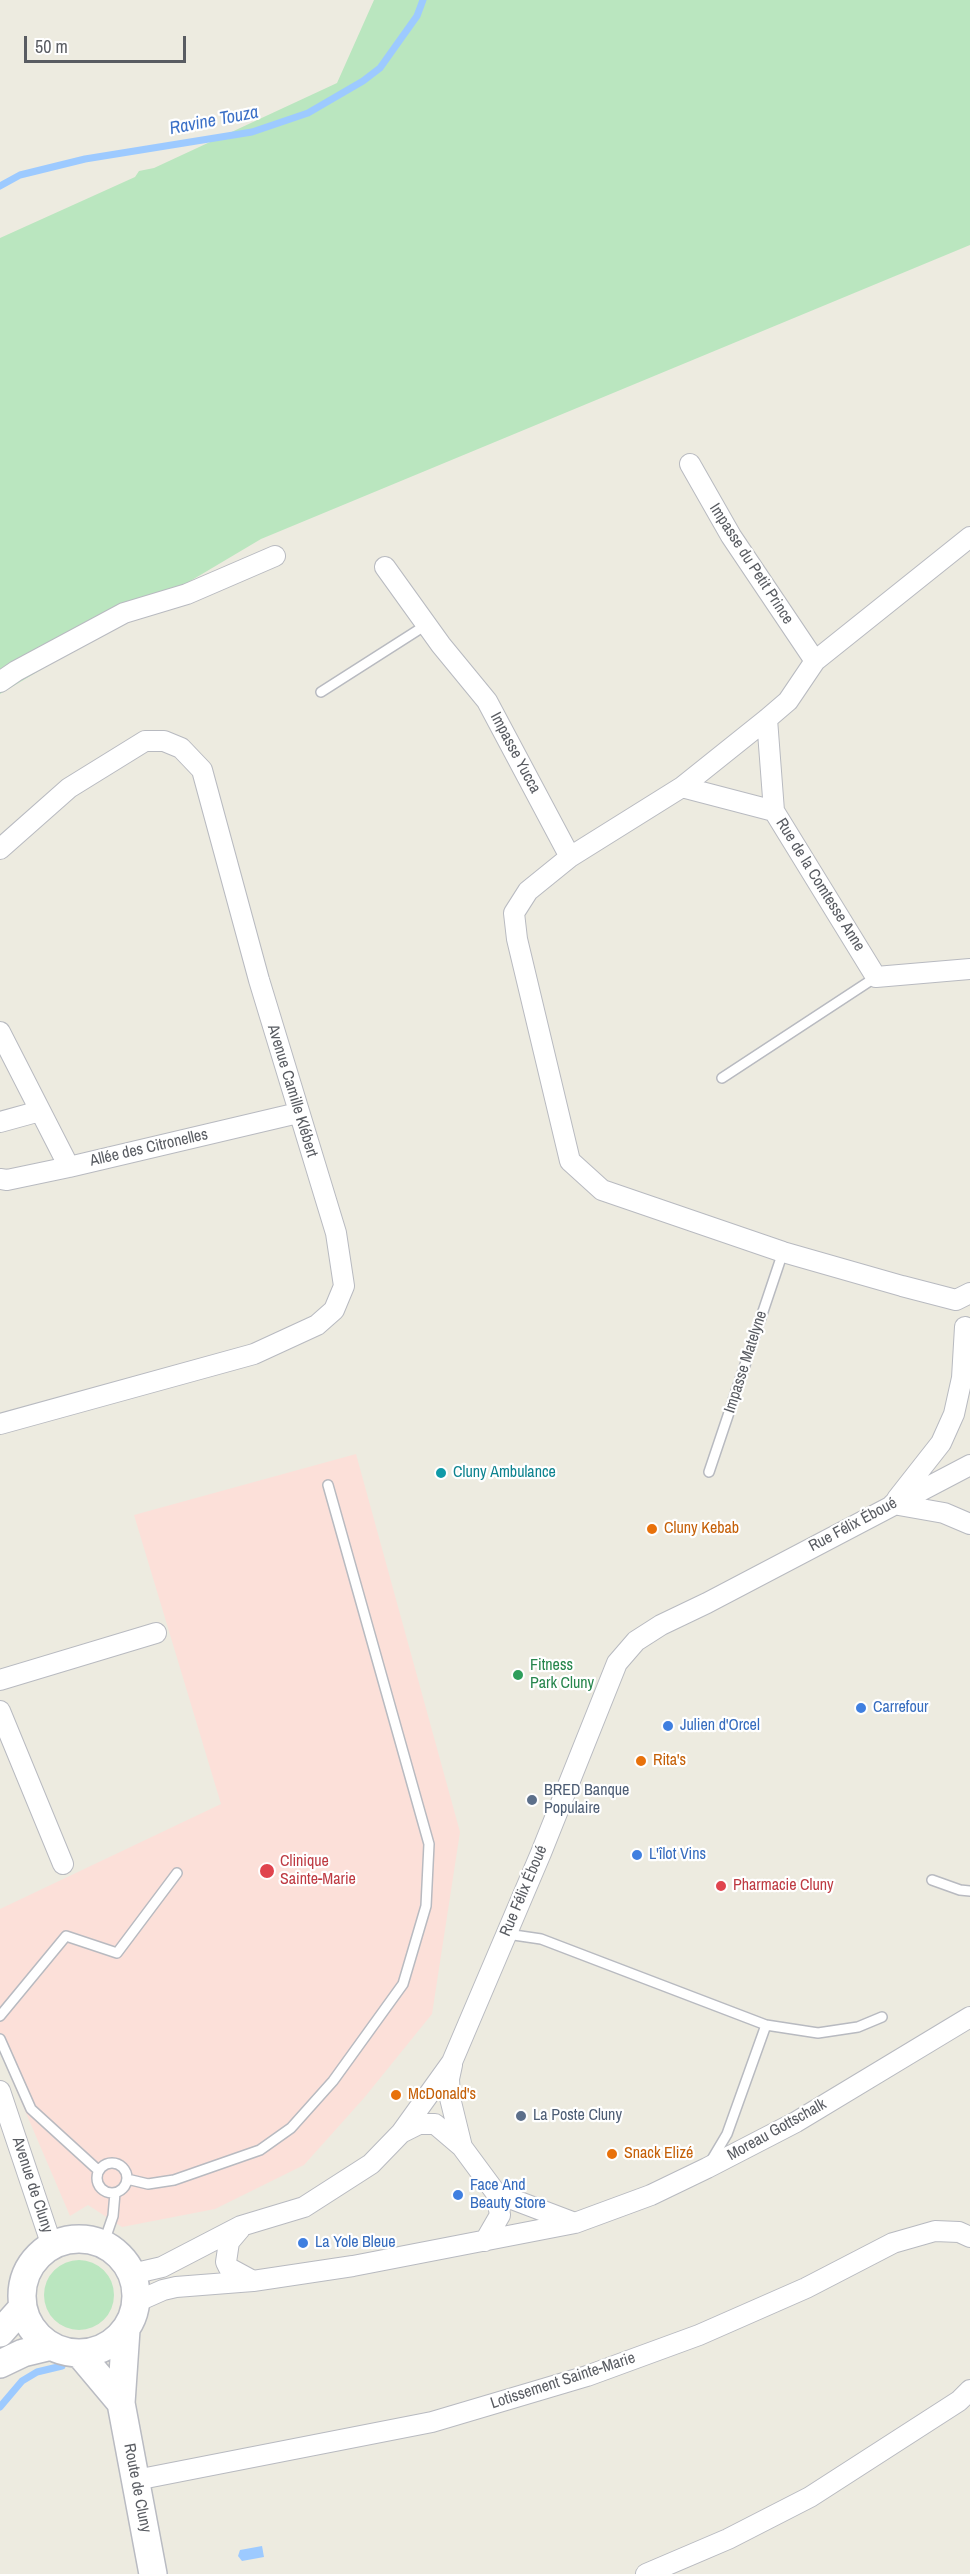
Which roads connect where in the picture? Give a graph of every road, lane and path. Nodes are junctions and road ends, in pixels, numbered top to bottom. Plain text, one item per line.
1 (690, 464) dead end
2 (970, 537) edge
3 (276, 556) dead end
4 (385, 567) dead end
5 (426, 625) junction
6 (815, 661) junction
7 (0, 682) edge
8 (321, 692) dead end
9 (767, 719) junction
10 (682, 787) junction
11 (774, 811) junction
12 (0, 849) edge
13 (570, 857) junction
14 (970, 969) edge
15 (876, 977) junction
16 (0, 1032) edge
17 (722, 1078) dead end
18 (40, 1111) junction
19 (298, 1113) junction
20 (0, 1122) edge
21 (69, 1167) junction
22 (0, 1179) edge
23 (783, 1252) junction
24 (963, 1296) edge
25 (967, 1329) edge
26 (970, 1348) edge
27 (0, 1424) edge
28 (970, 1465) edge
29 (709, 1472) dead end
30 (328, 1485) dead end
31 (893, 1504) junction
32 (970, 1524) edge
33 (156, 1633) dead end
34 (0, 1680) edge
35 (0, 1711) edge
36 (63, 1864) dead end
37 (177, 1873) dead end
38 (932, 1880) dead end
39 (970, 1891) edge
40 (507, 1934) junction
41 (0, 2016) edge
42 (970, 2017) edge
43 (882, 2018) dead end
44 (766, 2025) junction
45 (0, 2039) edge
46 (452, 2062) junction
47 (0, 2091) edge
48 (401, 2133) junction
49 (462, 2147) junction
50 (707, 2169) junction
51 (99, 2171) junction
52 (127, 2179) junction
53 (103, 2190) junction
54 (115, 2193) junction
55 (496, 2193) junction
56 (113, 2216) junction
57 (575, 2223) junction
58 (241, 2226) junction
59 (970, 2237) edge
60 (485, 2241) junction
61 (103, 2245) junction
62 (52, 2246) junction
63 (132, 2274) junction
64 (253, 2281) junction
65 (136, 2302) junction
66 (23, 2307) junction
67 (126, 2330) junction
68 (0, 2333) edge
69 (52, 2346) junction
70 (79, 2353) junction
71 (0, 2364) edge
72 (970, 2390) edge
73 (121, 2403) junction
74 (136, 2480) junction
75 (153, 2574) edge
76 (646, 2574) edge

1 - 6 street, Impasse du Petit Prince
2 - 6 street
3 - 7 street
4 - 5 street, Impasse Yucca
5 - 8 lane
5 - 13 street, Impasse Yucca
6 - 9 street
9 - 10 street
9 - 11 street, Rue de la Comtesse Anne
10 - 11 street
10 - 13 street
11 - 15 street, Rue de la Comtesse Anne
12 - 19 street, Avenue Camille Klébert
13 - 23 street
14 - 15 street
15 - 17 lane
16 - 18 street
18 - 20 street
18 - 21 street
19 - 21 street, Allée des Citronelles
19 - 27 street, Avenue Camille Klébert
21 - 22 street, Allée des Citronelles
23 - 24 street
23 - 29 lane, Impasse Matelyne
24 - 25 street
25 - 26 street
25 - 31 street
28 - 31 street, Rue Félix Éboué
30 - 52 lane
31 - 32 street
31 - 40 street, Rue Félix Éboué
33 - 34 street
35 - 36 street
37 - 41 lane
38 - 39 lane
40 - 44 lane
40 - 46 street, Rue Félix Éboué
42 - 50 street, Moreau Gottschalk
43 - 44 lane
44 - 50 lane
45 - 51 lane
46 - 48 street, Rue Félix Éboué
46 - 49 street
47 - 62 street, Avenue de Cluny
48 - 49 street
48 - 58 street, Rue Félix Éboué
49 - 55 street
50 - 57 street, Moreau Gottschalk
51 - 52 lane
51 - 53 lane
52 - 54 lane
53 - 54 lane
53 - 56 lane
54 - 56 lane
55 - 57 street
55 - 60 street
56 - 61 lane
57 - 60 street, Moreau Gottschalk
58 - 63 street, Rue Félix Éboué
58 - 64 street
59 - 74 street, Lotissement Sainte-Marie
60 - 64 street, Moreau Gottschalk
61 - 62 main road
61 - 63 main road
62 - 66 main road
63 - 65 main road
64 - 65 street, Moreau Gottschalk
65 - 67 main road
66 - 68 main road
66 - 69 main road
67 - 70 main road
67 - 73 main road, Route de Cluny
69 - 70 main road
69 - 71 main road
70 - 73 main road, Route de Cluny
72 - 76 street
73 - 74 main road, Route de Cluny
74 - 75 main road, Route de Cluny

